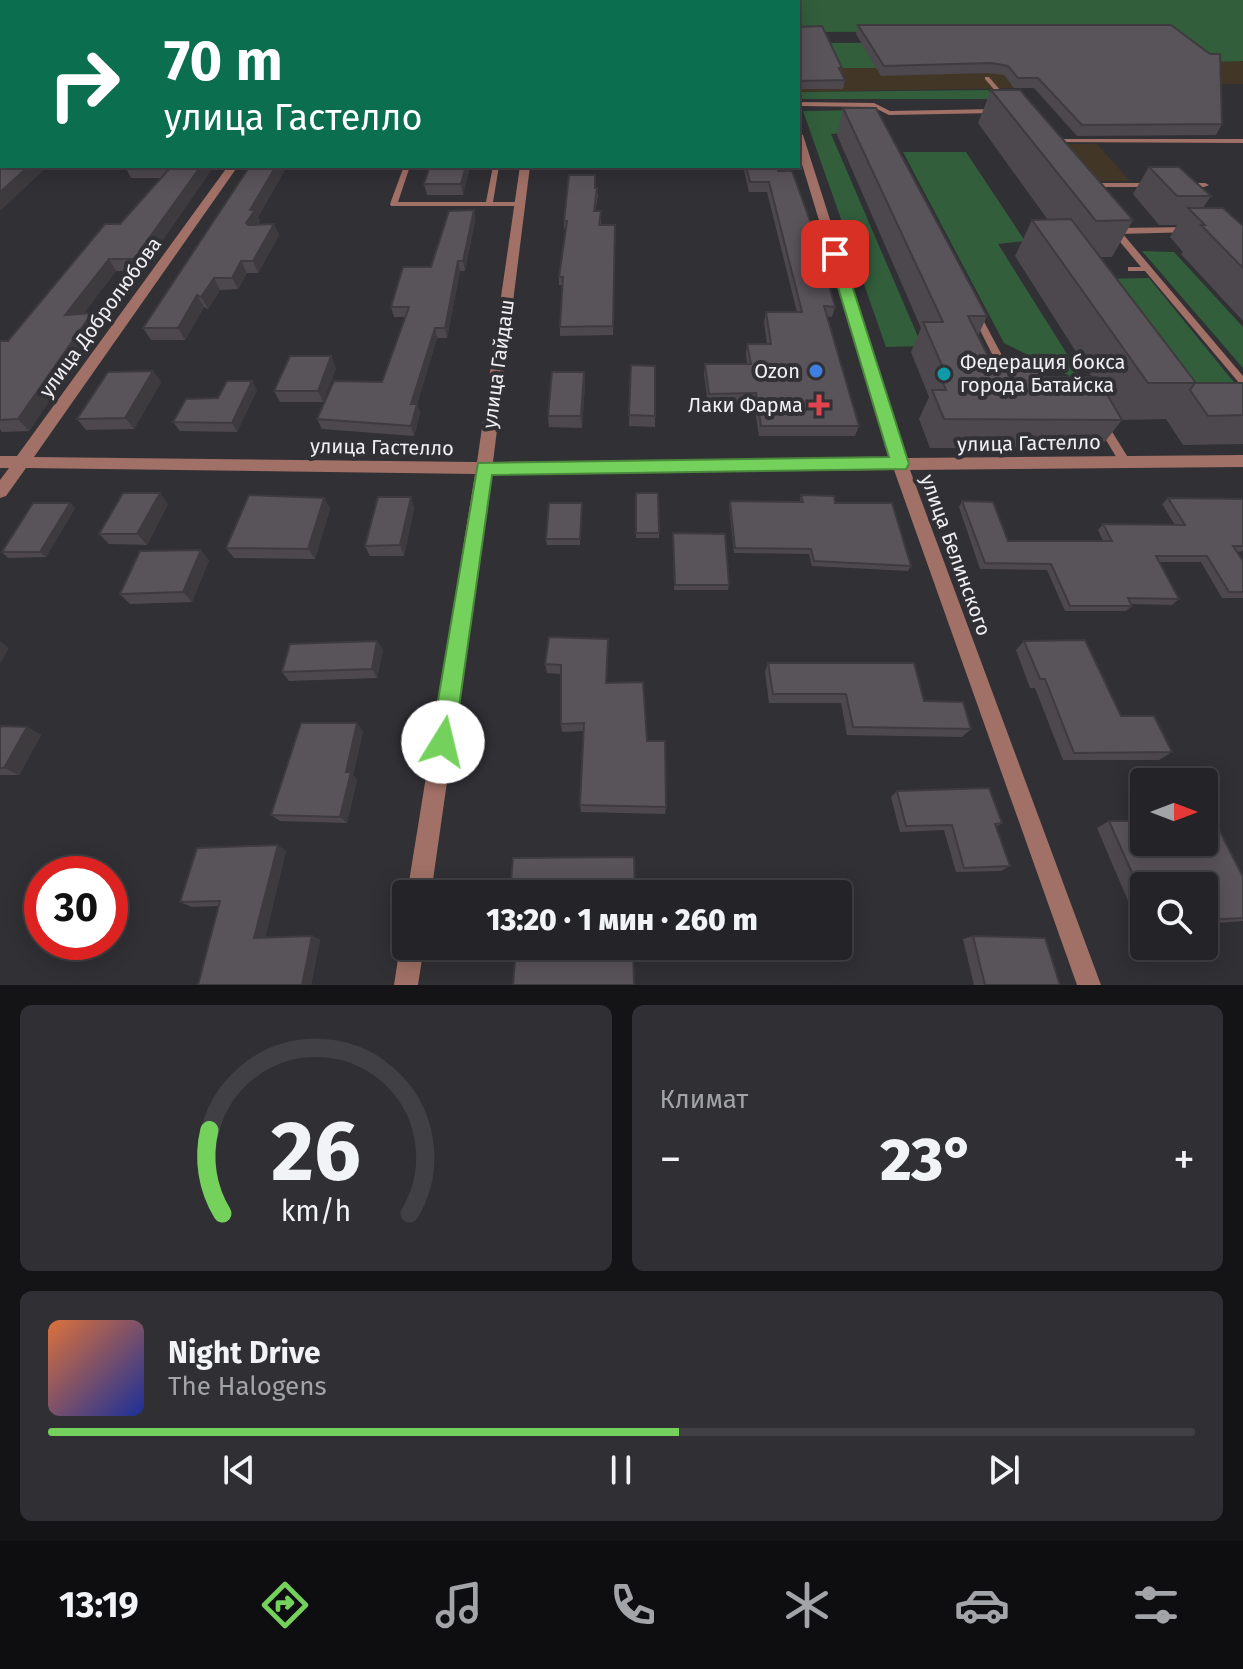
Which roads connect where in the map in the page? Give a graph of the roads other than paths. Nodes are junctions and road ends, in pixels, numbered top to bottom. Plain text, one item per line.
1 (987, 78) edge
2 (800, 104) edge
3 (999, 111) edge
4 (1015, 111) edge
5 (889, 113) junction
6 (878, 124) edge
7 (800, 141) edge
8 (1243, 141) edge
9 (1049, 152) edge
10 (232, 168) edge
11 (406, 168) edge
12 (496, 168) edge
13 (525, 168) edge
14 (1077, 185) edge
15 (1163, 185) edge
16 (1177, 185) edge
17 (1205, 185) dead end
18 (489, 204) junction
19 (520, 204) junction
20 (1106, 220) edge
21 (1202, 230) edge
22 (1116, 231) junction
23 (1131, 269) dead end
24 (1149, 269) junction
25 (974, 310) edge
26 (1023, 381) edge
27 (1243, 382) edge
28 (1096, 414) edge
29 (1243, 461) edge
30 (0, 462) edge
31 (20, 462) junction
32 (1125, 462) junction
33 (900, 464) junction
34 (484, 468) junction
35 (0, 492) edge
36 (421, 880) edge
37 (410, 960) edge
38 (406, 985) edge
39 (1089, 985) edge

1 - 4 lane
2 - 5 lane
3 - 5 lane
5 - 6 lane
7 - 33 street, улица Белинского
8 - 9 lane
10 - 31 street, улица Добролюбова
11 - 18 lane
12 - 18 lane
13 - 19 street, улица Гайдаш
14 - 15 lane
16 - 17 lane
18 - 19 lane
19 - 34 street, улица Гайдаш
20 - 22 lane
21 - 22 street
22 - 24 lane
23 - 24 lane
24 - 27 lane
25 - 26 lane
28 - 32 lane
29 - 32 street, улица Гастелло
30 - 31 street, улица Гастелло
31 - 34 street, улица Гастелло
31 - 35 street, улица Добролюбова
32 - 33 street, улица Гастелло
33 - 34 street, улица Гастелло
33 - 39 street, улица Белинского
34 - 36 street, улица Гайдаш
37 - 38 street

